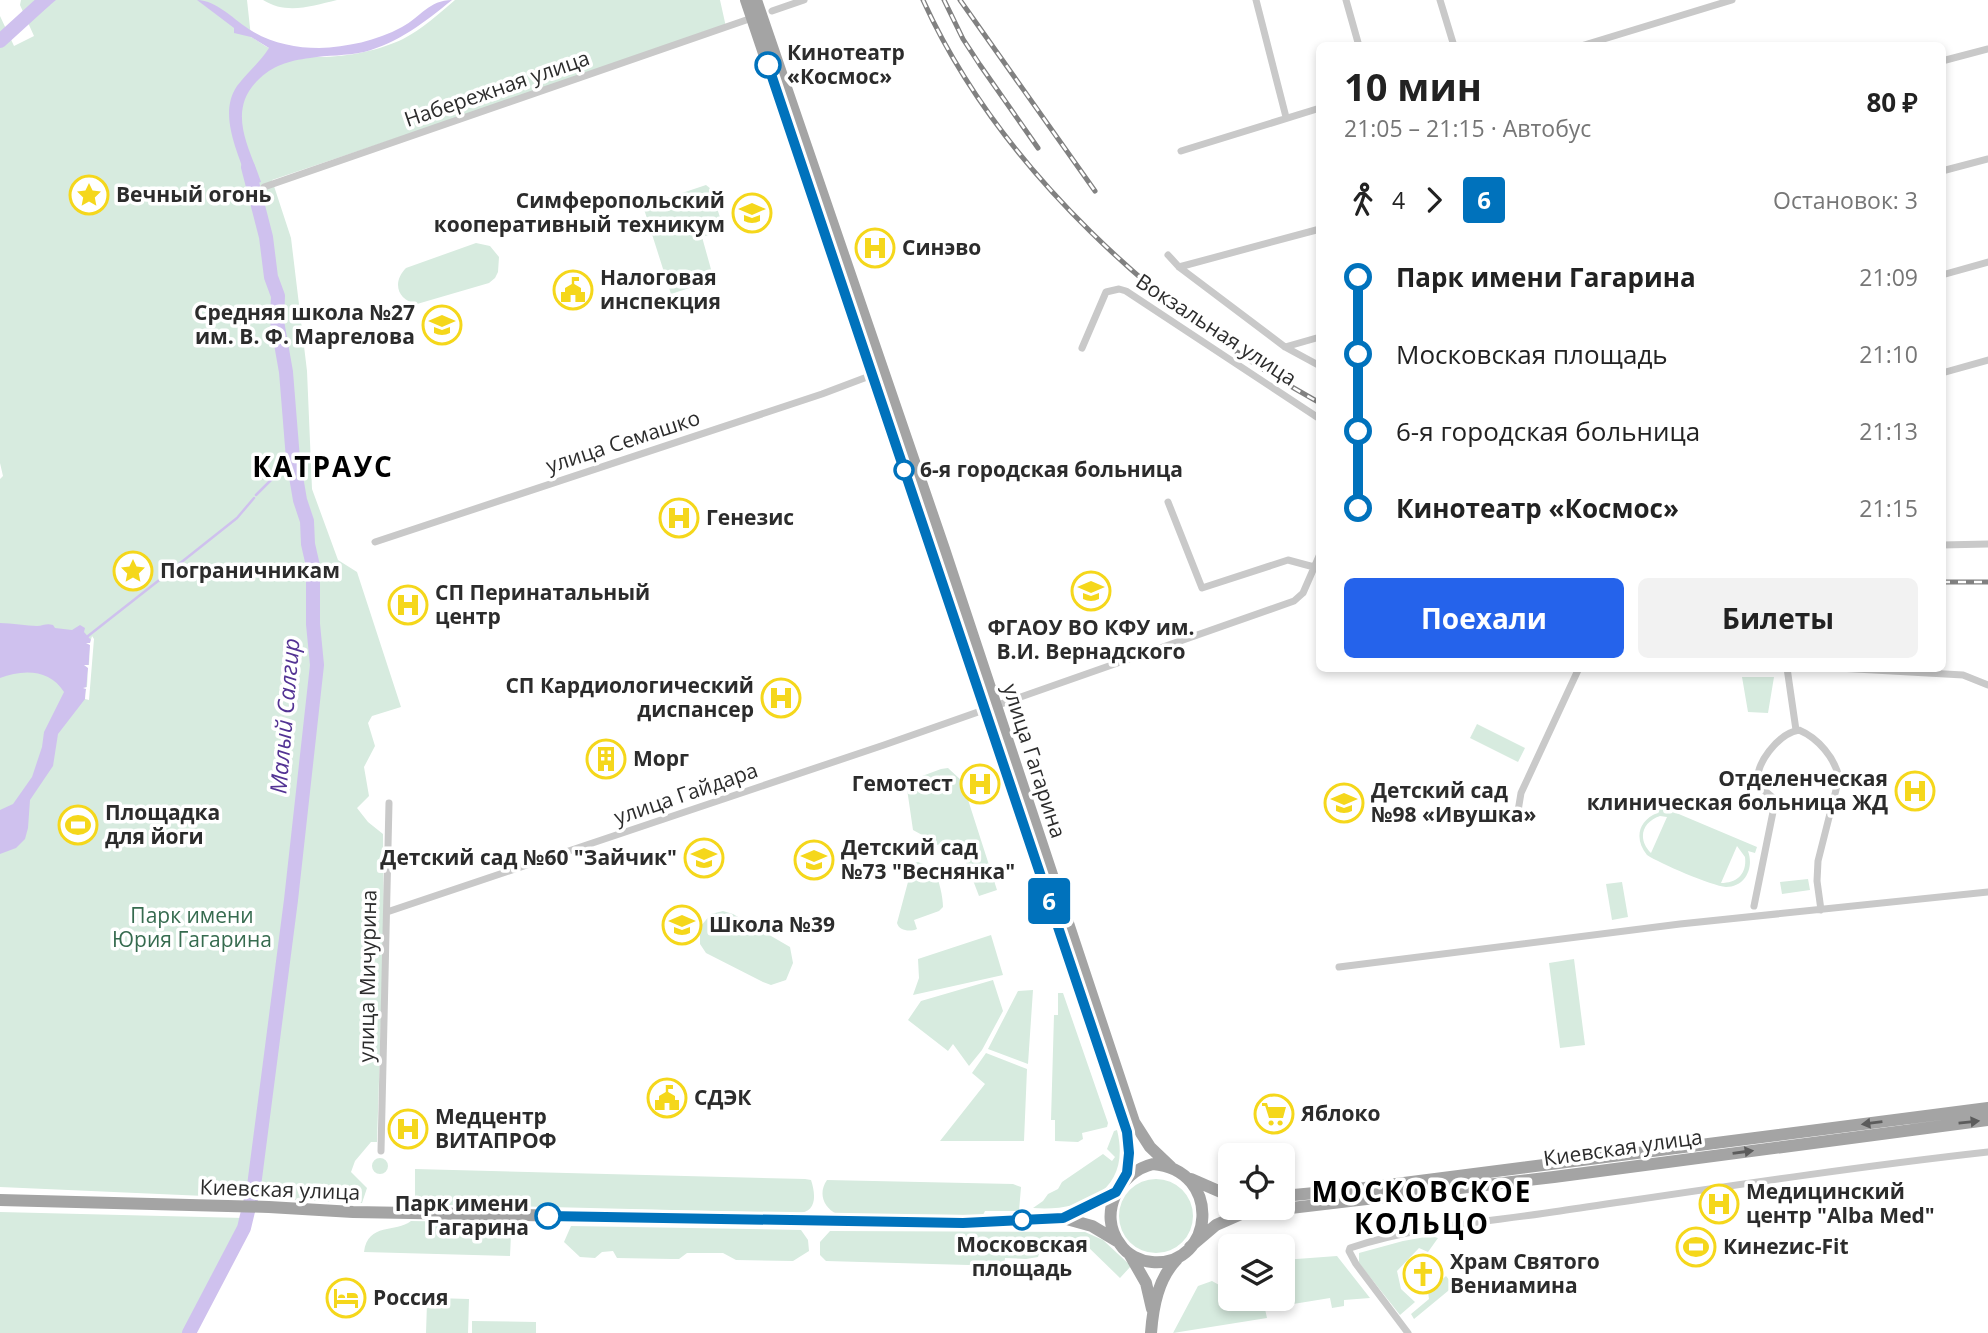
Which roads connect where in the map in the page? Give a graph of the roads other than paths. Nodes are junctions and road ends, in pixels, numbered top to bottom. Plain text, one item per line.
1 (746, 0) edge
2 (756, 0) edge
3 (804, 0) edge
4 (1256, 0) edge
5 (1346, 0) edge
6 (1440, 0) edge
7 (1732, 0) edge
8 (772, 11) dead end
9 (746, 20) junction
10 (1358, 42) edge
11 (1453, 42) edge
12 (1594, 42) edge
13 (1988, 49) edge
14 (1946, 60) edge
15 (1316, 109) edge
16 (1286, 117) junction
17 (1181, 151) dead end
18 (1988, 159) edge
19 (1946, 170) edge
20 (264, 187) dead end
21 (1316, 230) edge
22 (1168, 255) dead end
23 (1988, 262) edge
24 (1179, 267) junction
25 (1946, 274) edge
26 (1316, 338) edge
27 (1284, 347) junction
28 (1082, 348) dead end
29 (1988, 360) edge
30 (1316, 364) edge
31 (1946, 372) edge
32 (877, 373) junction
33 (1316, 416) edge
34 (1168, 502) dead end
35 (375, 542) dead end
36 (1988, 544) edge
37 (1946, 545) edge
38 (1316, 563) edge
39 (1314, 567) junction
40 (1578, 672) edge
41 (1788, 672) edge
42 (1910, 672) edge
43 (1988, 685) edge
44 (990, 708) junction
45 (1796, 730) junction
46 (389, 803) dead end
47 (1518, 811) dead end
48 (1988, 892) edge
49 (1754, 906) dead end
50 (1821, 910) junction
51 (387, 912) junction
52 (1339, 967) dead end
53 (1988, 1108) edge
54 (1988, 1120) edge
55 (381, 1151) dead end
56 (1988, 1152) edge
57 (1171, 1167) junction
58 (1188, 1178) junction
59 (1119, 1188) junction
60 (1218, 1191) edge
61 (1295, 1195) edge
62 (0, 1200) edge
63 (1063, 1218) junction
64 (1118, 1242) junction
65 (1190, 1247) junction
66 (1129, 1253) junction
67 (1180, 1256) junction
68 (1152, 1309) junction
69 (1151, 1333) edge
70 (1408, 1333) edge

1 - 9 main road, улица Гагарина
2 - 32 main road, улица Гагарина
3 - 8 street
4 - 16 street
5 - 10 street
6 - 11 street
7 - 12 street
9 - 20 street, Набережная улица
9 - 32 main road, улица Гагарина
13 - 14 street
15 - 16 street
16 - 17 street
18 - 19 street
21 - 24 street
22 - 24 street
23 - 25 street
24 - 27 street
26 - 27 street
27 - 30 street
28 - 33 street, Вокзальная улица
29 - 31 street
32 - 35 street, улица Семашко
32 - 44 main road, улица Гагарина
34 - 39 street
36 - 37 street
38 - 39 street, улица Гайдара
39 - 44 street, улица Гайдара
40 - 47 street
41 - 45 street
42 - 43 street
44 - 51 street, улица Гайдара
44 - 57 main road, улица Гагарина
44 - 59 main road, улица Гагарина
45 - 49 street
45 - 50 street
46 - 51 street, улица Мичурина
48 - 50 street
50 - 52 street
51 - 55 street, улица Мичурина
53 -> 61 main road, Киевская улица
65 -> 54 main road, Киевская улица
56 - 70 street
57 - 58 main road
57 - 59 main road
58 - 60 main road
58 - 65 main road
59 - 63 main road, Киевская улица
59 - 64 main road
62 - 63 main road, Киевская улица
63 - 64 main road, Киевская улица
64 - 66 main road
65 - 67 main road
66 - 67 main road
66 - 68 main road
67 - 68 main road
68 - 69 main road

